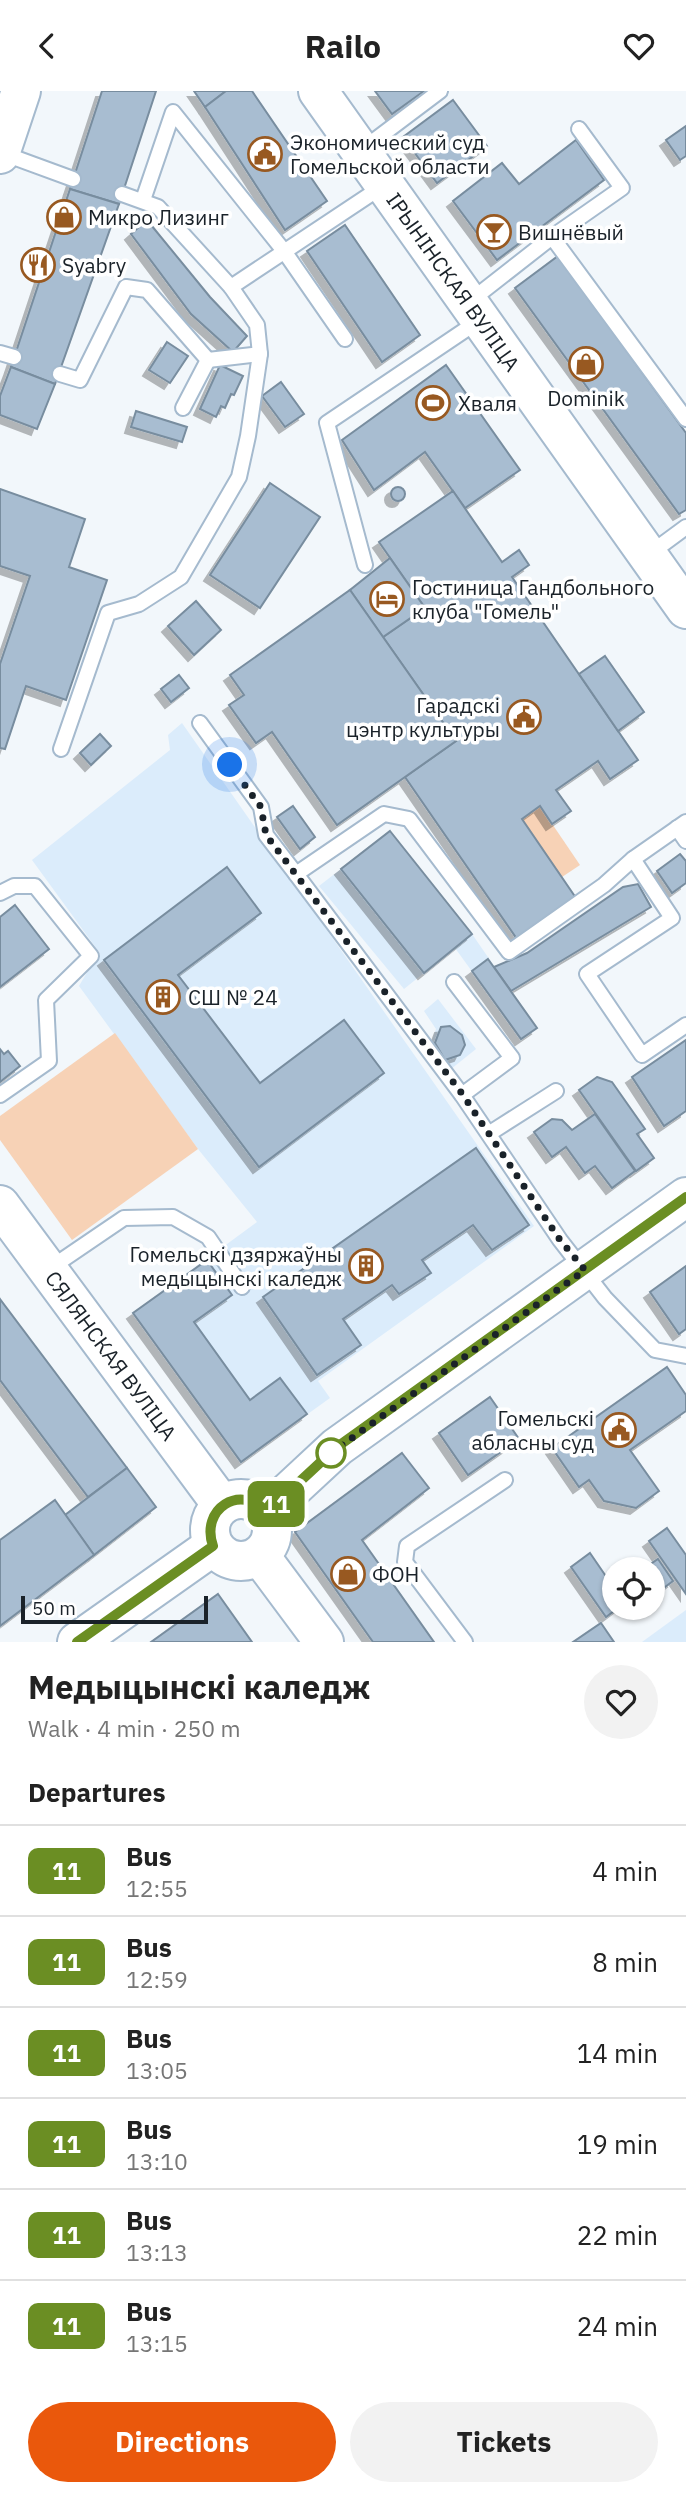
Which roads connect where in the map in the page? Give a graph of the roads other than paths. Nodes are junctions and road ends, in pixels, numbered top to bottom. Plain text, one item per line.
1 (20, 91) edge
2 (317, 91) edge
3 (440, 91) edge
4 (579, 129) dead end
5 (360, 151) junction
6 (0, 154) edge
7 (73, 179) dead end
8 (383, 186) junction
9 (122, 194) dead end
10 (143, 200) junction
11 (552, 237) junction
12 (284, 251) junction
13 (231, 287) junction
14 (475, 311) junction
15 (345, 339) dead end
16 (260, 353) junction
17 (208, 360) junction
18 (60, 374) dead end
19 (183, 408) dead end
20 (686, 419) edge
21 (686, 527) edge
22 (647, 555) junction
23 (365, 565) dead end
24 (686, 609) edge
25 (200, 723) dead end
26 (61, 749) dead end
27 (681, 825) edge
28 (686, 841) edge
29 (633, 859) junction
30 (296, 874) junction
31 (0, 893) edge
32 (454, 982) dead end
33 (686, 1025) edge
34 (556, 1091) dead end
35 (0, 1095) edge
36 (463, 1095) junction
37 (490, 1133) junction
38 (686, 1197) edge
39 (3, 1214) edge
40 (48, 1270) junction
41 (585, 1270) junction
42 (242, 1287) dead end
43 (686, 1356) edge
44 (505, 1480) dead end
45 (222, 1505) junction
46 (267, 1512) junction
47 (213, 1546) junction
48 (260, 1556) junction
49 (77, 1642) edge
50 (324, 1642) edge
51 (466, 1642) edge

1 - 6 street
2 - 5 street, ІРЫНІНСКАЯ ВУЛІЦА
3 - 5 lane
4 - 11 lane
5 - 8 street, ІРЫНІНСКАЯ ВУЛІЦА
6 - 7 lane
8 - 12 lane
8 - 14 street, ІРЫНІНСКАЯ ВУЛІЦА
9 - 10 lane
10 - 12 lane
10 - 13 lane
11 - 14 lane
11 - 20 lane
12 - 13 lane
12 - 15 lane
13 - 16 lane
14 - 22 street, ІРЫНІНСКАЯ ВУЛІЦА
14 - 23 lane
16 - 17 lane
16 - 26 lane
17 - 18 lane
17 - 19 lane
21 - 22 lane
22 - 24 street, ІРЫНІНСКАЯ ВУЛІЦА
25 - 30 lane
27 - 28 lane
27 - 29 lane
29 - 30 lane
29 - 33 lane
30 - 36 lane
31 - 35 lane
32 - 36 lane
34 - 37 lane
36 - 37 lane
37 - 41 lane
38 - 41 street
39 - 40 street, СЯЛЯНСКАЯ ВУЛІЦА
40 - 42 lane
40 - 45 street, СЯЛЯНСКАЯ ВУЛІЦА
41 - 43 lane
41 - 46 street
44 - 51 lane
45 - 46 street
45 - 47 street
46 - 48 street
47 - 48 street
47 - 49 street
48 - 50 street

